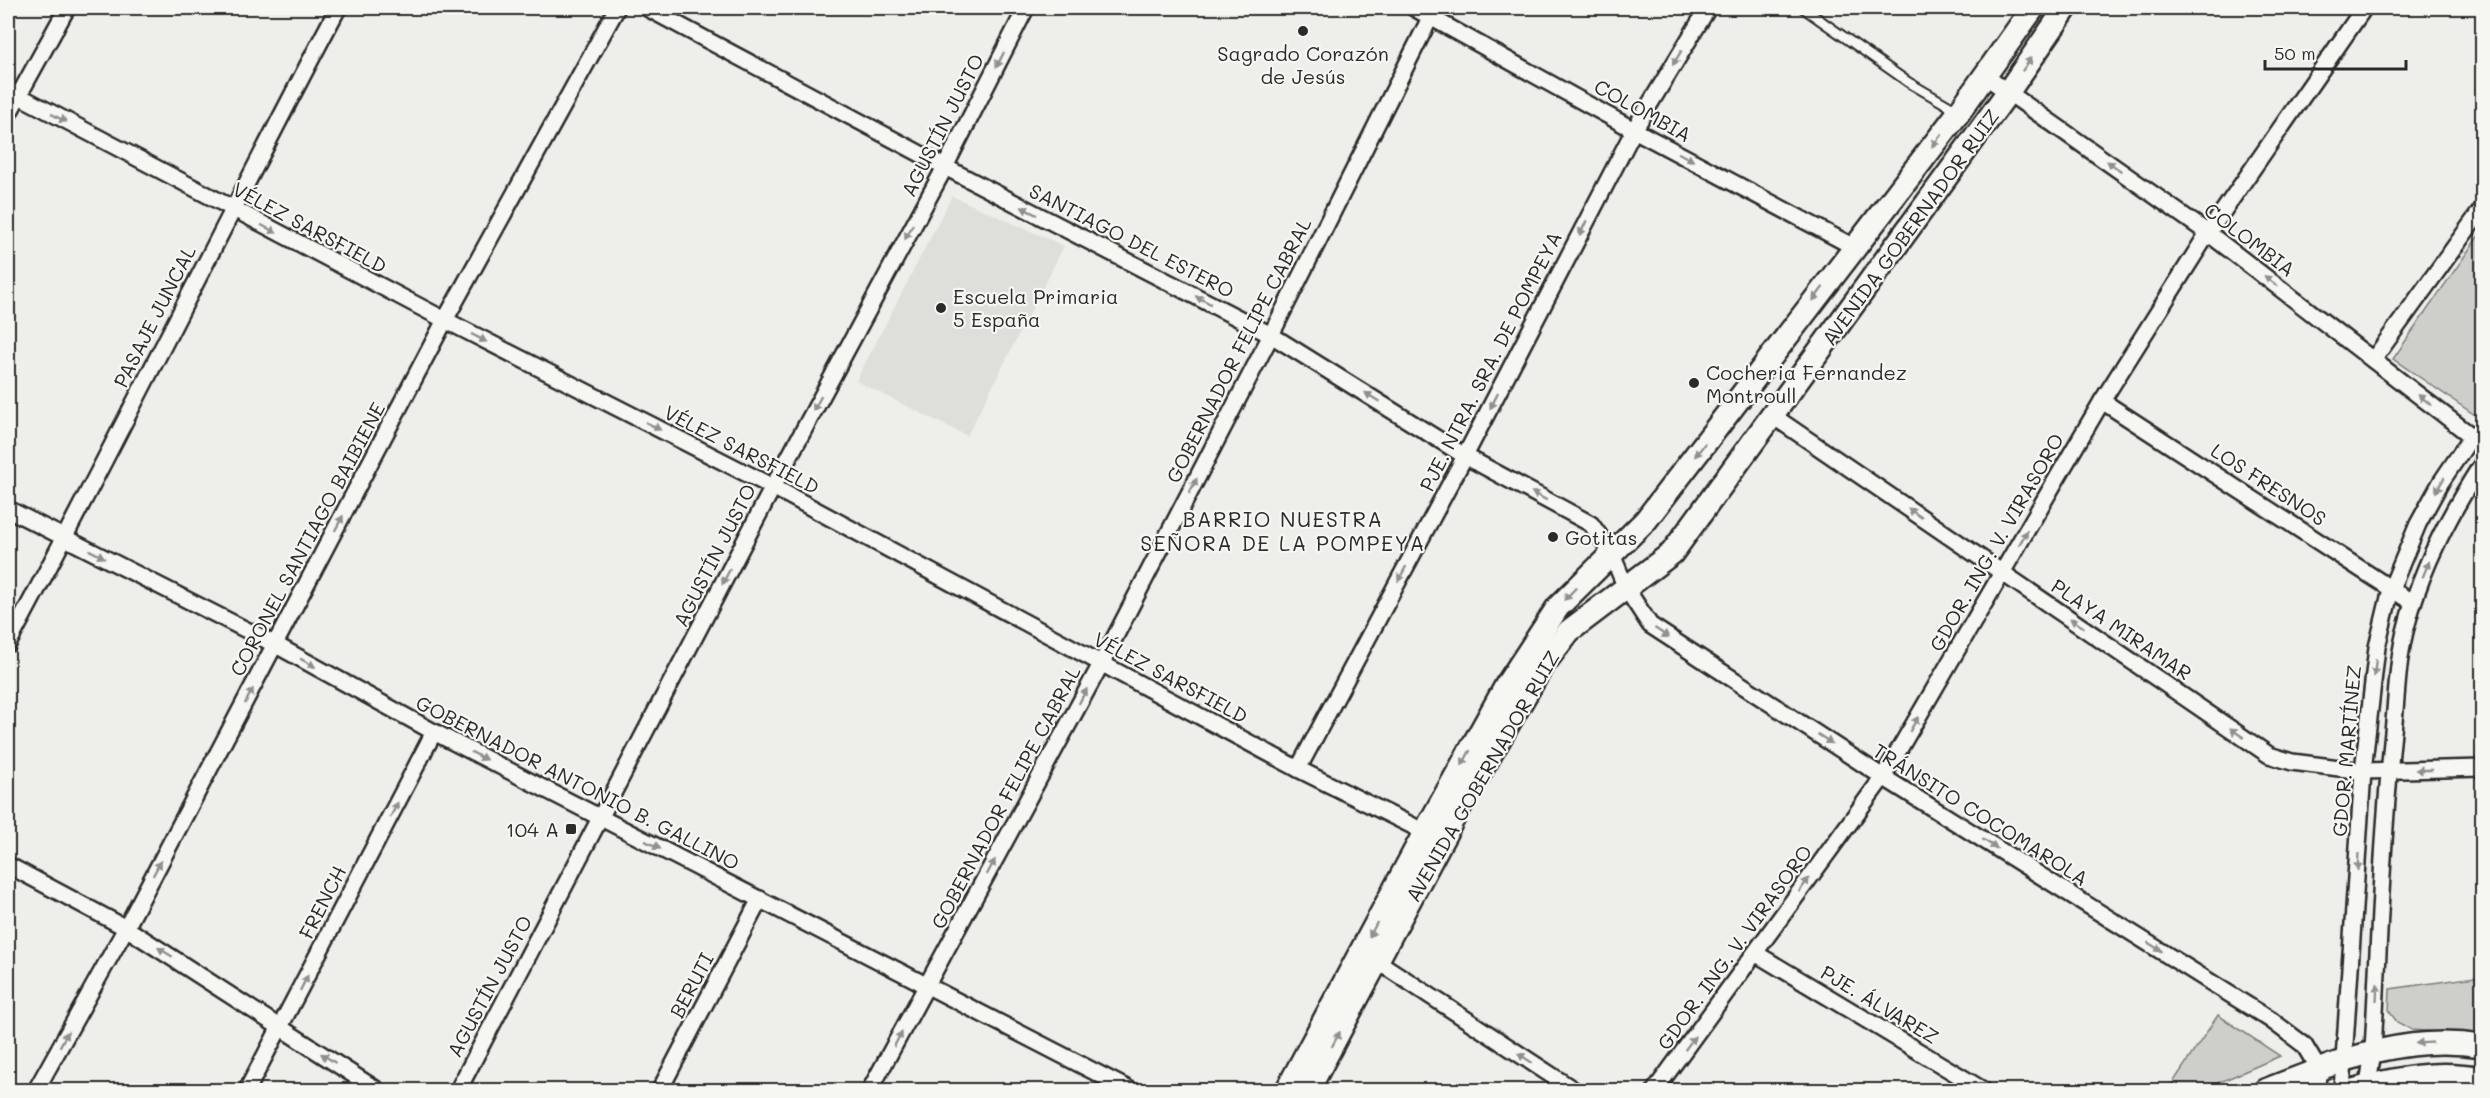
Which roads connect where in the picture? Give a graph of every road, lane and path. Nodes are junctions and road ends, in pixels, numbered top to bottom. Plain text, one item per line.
1 (67, 8) edge
2 (338, 8) edge
3 (616, 8) edge
4 (647, 8) edge
5 (1026, 8) edge
6 (1414, 8) edge
7 (1708, 8) edge
8 (1803, 8) edge
9 (2033, 8) edge
10 (2066, 8) edge
11 (2364, 8) edge
12 (1432, 12) edge
13 (1985, 76) junction
14 (2008, 92) junction
15 (12, 93) edge
16 (1959, 112) junction
17 (8, 115) edge
18 (1634, 130) junction
19 (945, 167) junction
20 (2482, 208) edge
21 (231, 209) junction
22 (2208, 233) junction
23 (1854, 246) junction
24 (445, 321) junction
25 (1271, 335) junction
26 (2373, 360) junction
27 (2102, 401) junction
28 (1773, 416) junction
29 (2479, 437) edge
30 (1466, 456) junction
31 (2482, 464) edge
32 (773, 487) junction
33 (8, 509) edge
34 (65, 538) junction
35 (1611, 552) junction
36 (2003, 573) junction
37 (1626, 588) junction
38 (2391, 589) junction
39 (2413, 603) junction
40 (8, 644) edge
41 (276, 645) junction
42 (1101, 664) junction
43 (434, 732) junction
44 (2482, 768) edge
45 (1298, 769) junction
46 (2389, 770) junction
47 (2364, 771) junction
48 (1883, 777) junction
49 (1455, 815) junction
50 (601, 818) junction
51 (1425, 832) junction
52 (8, 865) edge
53 (760, 899) junction
54 (126, 928) junction
55 (1755, 953) junction
56 (1377, 961) junction
57 (927, 986) junction
58 (281, 1027) junction
59 (2482, 1046) edge
60 (2373, 1050) junction
61 (2346, 1059) junction
62 (2482, 1078) edge
63 (2318, 1080) edge
64 (2361, 1088) edge
65 (36, 1090) edge
66 (247, 1090) edge
67 (377, 1090) edge
68 (458, 1090) edge
69 (660, 1090) edge
70 (870, 1090) edge
71 (1130, 1090) edge
72 (1287, 1090) edge
73 (1308, 1090) edge
74 (1574, 1090) edge
75 (1655, 1090) edge
76 (1983, 1090) edge
77 (2265, 1090) edge
78 (2342, 1090) edge

1 - 15 street
2 - 21 street, PASAJE JUNCAL
3 - 24 street, CORONEL SANTIAGO BAIBIENE
4 - 19 street, SANTIAGO DEL ESTERO
5 -> 19 street, AGUSTÍN JUSTO
6 - 12 street, COLOMBIA
7 -> 18 street, PJE. NTRA. SRA. DE POMPEYA
8 - 16 lane
9 - 13 main road, AVENIDA GOBERNADOR RUIZ
14 -> 10 main road, AVENIDA GOBERNADOR RUIZ
11 - 22 street, GDOR. ING. V. VIRASORO
12 - 18 street, COLOMBIA
12 - 25 street, GOBERNADOR FELIPE CABRAL
13 - 14 street, COLOMBIA
13 - 16 main road, AVENIDA GOBERNADOR RUIZ
22 -> 14 street, COLOMBIA
14 - 28 main road, AVENIDA GOBERNADOR RUIZ
15 - 17 street
15 -> 21 street, VÉLEZ SARSFIELD
16 -> 23 main road, AVENIDA GOBERNADOR RUIZ
18 -> 23 street, COLOMBIA
18 -> 30 street, PJE. NTRA. SRA. DE POMPEYA
25 -> 19 street, SANTIAGO DEL ESTERO
19 -> 32 street, AGUSTÍN JUSTO
20 - 26 street
21 -> 24 street, VÉLEZ SARSFIELD
21 - 34 street, PASAJE JUNCAL
26 -> 22 street, COLOMBIA
22 - 27 street, GDOR. ING. V. VIRASORO
23 -> 35 main road, AVENIDA GOBERNADOR RUIZ
24 -> 32 street, VÉLEZ SARSFIELD
41 -> 24 street, CORONEL SANTIAGO BAIBIENE
30 -> 25 street, SANTIAGO DEL ESTERO
42 -> 25 street, GOBERNADOR FELIPE CABRAL
29 -> 26 street, COLOMBIA
36 -> 27 street, GDOR. ING. V. VIRASORO
27 - 38 street, LOS FRESNOS
36 -> 28 street, PLAYA MIRAMAR
28 - 37 main road, AVENIDA GOBERNADOR RUIZ
29 -> 38 street, GDOR. MARTÍNEZ
35 -> 30 street, SANTIAGO DEL ESTERO
30 -> 45 street, PJE. NTRA. SRA. DE POMPEYA
39 -> 31 street
32 - 42 street, VÉLEZ SARSFIELD
32 -> 50 street, AGUSTÍN JUSTO
33 - 34 street, GOBERNADOR ANTONIO B. GALLINO
34 - 40 street, PASAJE JUNCAL
34 -> 41 street, GOBERNADOR ANTONIO B. GALLINO
35 - 37 street, TRÁNSITO COCOMAROLA
35 -> 51 main road, AVENIDA GOBERNADOR RUIZ
47 -> 36 street, PLAYA MIRAMAR
48 -> 36 street, GDOR. ING. V. VIRASORO
37 -> 48 street, TRÁNSITO COCOMAROLA
37 - 49 main road, AVENIDA GOBERNADOR RUIZ
38 - 39 street, LOS FRESNOS
38 -> 47 street, GDOR. MARTÍNEZ
39 - 46 street
41 -> 43 street, GOBERNADOR ANTONIO B. GALLINO
54 -> 41 street, CORONEL SANTIAGO BAIBIENE
42 - 45 street, VÉLEZ SARSFIELD
57 -> 42 street, GOBERNADOR FELIPE CABRAL
43 -> 50 street, GOBERNADOR ANTONIO B. GALLINO
58 -> 43 street, FRENCH
44 -> 46 street, PLAYA MIRAMAR
45 - 51 street, VÉLEZ SARSFIELD
46 - 47 street, PLAYA MIRAMAR
60 -> 46 street
47 -> 61 street, GDOR. MARTÍNEZ
55 -> 48 street, GDOR. ING. V. VIRASORO
48 -> 63 street, TRÁNSITO COCOMAROLA
49 - 51 street
49 - 56 main road, AVENIDA GOBERNADOR RUIZ
50 -> 53 street, GOBERNADOR ANTONIO B. GALLINO
50 - 68 street, AGUSTÍN JUSTO
51 -> 72 main road, AVENIDA GOBERNADOR RUIZ
52 - 54 street
53 - 57 street, GOBERNADOR ANTONIO B. GALLINO
53 - 69 street, BERUTI
58 -> 54 street
65 -> 54 street, CORONEL SANTIAGO BAIBIENE
75 -> 55 street, GDOR. ING. V. VIRASORO
55 - 76 street, PJE. ÁLVAREZ
73 -> 56 main road, AVENIDA GOBERNADOR RUIZ
74 -> 56 street
70 -> 57 street, GOBERNADOR FELIPE CABRAL
57 - 71 street, GOBERNADOR ANTONIO B. GALLINO
58 - 66 street, FRENCH
67 -> 58 street
59 -> 60 main road
60 - 61 main road
60 - 64 street
61 - 63 main road
61 - 78 street, GDOR. MARTÍNEZ
62 - 64 main road
63 - 77 main road

